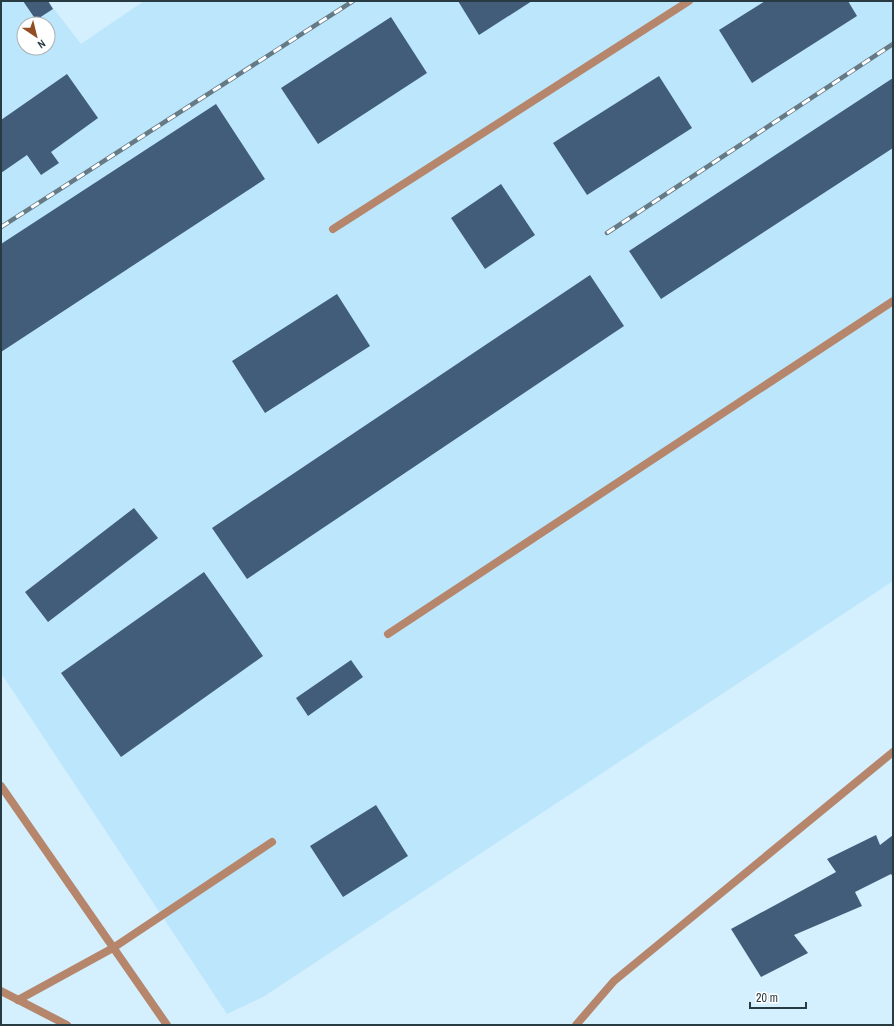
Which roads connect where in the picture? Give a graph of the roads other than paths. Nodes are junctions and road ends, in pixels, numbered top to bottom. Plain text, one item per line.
1 (689, 1) edge
2 (333, 229) dead end
3 (893, 301) edge
4 (388, 634) dead end
5 (893, 752) edge
6 (1, 786) edge
7 (272, 842) dead end
8 (113, 948) junction
9 (1, 992) edge
10 (18, 1000) junction
11 (67, 1025) edge
12 (167, 1025) edge
13 (576, 1025) edge

1 - 2 street
3 - 4 street
5 - 13 street
6 - 8 street
7 - 8 street
8 - 10 street
8 - 12 street
9 - 10 street
10 - 11 street

